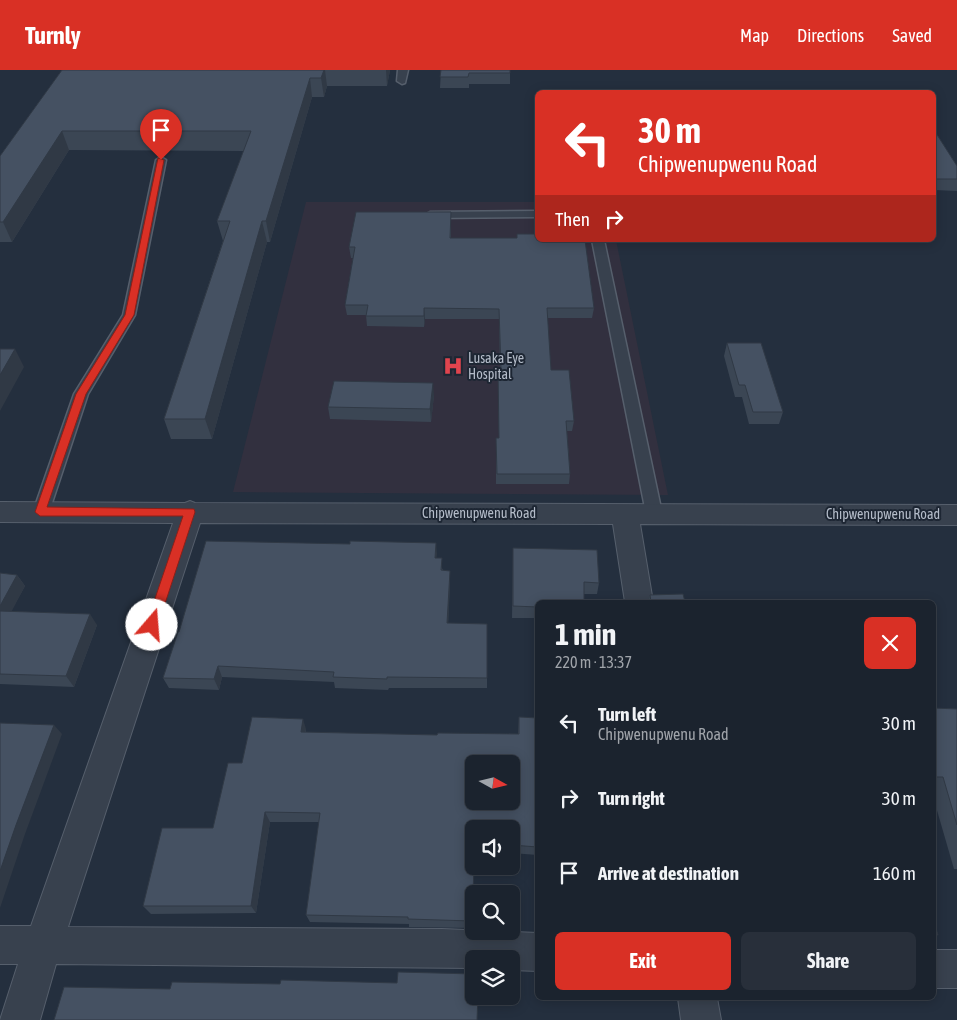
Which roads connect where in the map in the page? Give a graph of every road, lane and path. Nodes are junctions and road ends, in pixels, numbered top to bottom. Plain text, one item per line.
1 (404, 70) edge
2 (402, 81) dead end
3 (161, 160) dead end
4 (535, 214) edge
5 (421, 215) edge
6 (598, 242) edge
7 (0, 512) edge
8 (40, 512) junction
9 (190, 512) junction
10 (625, 513) junction
11 (654, 513) junction
12 (957, 515) edge
13 (639, 600) edge
14 (0, 945) edge
15 (43, 946) junction
16 (535, 952) edge
17 (936, 969) edge
18 (957, 969) edge
19 (698, 1000) edge
20 (20, 1020) edge
21 (701, 1020) edge

1 - 2 lane
3 - 8 lane
4 - 5 lane
6 - 11 lane
7 - 8 street, Chipwenupwenu Road
8 - 9 street, Chipwenupwenu Road
9 - 10 street, Chipwenupwenu Road
9 - 15 street
10 - 11 street, Chipwenupwenu Road
10 - 13 street
11 - 12 street, Chipwenupwenu Road
14 - 15 street
15 - 16 street
15 - 20 street
17 - 18 street
19 - 21 street

